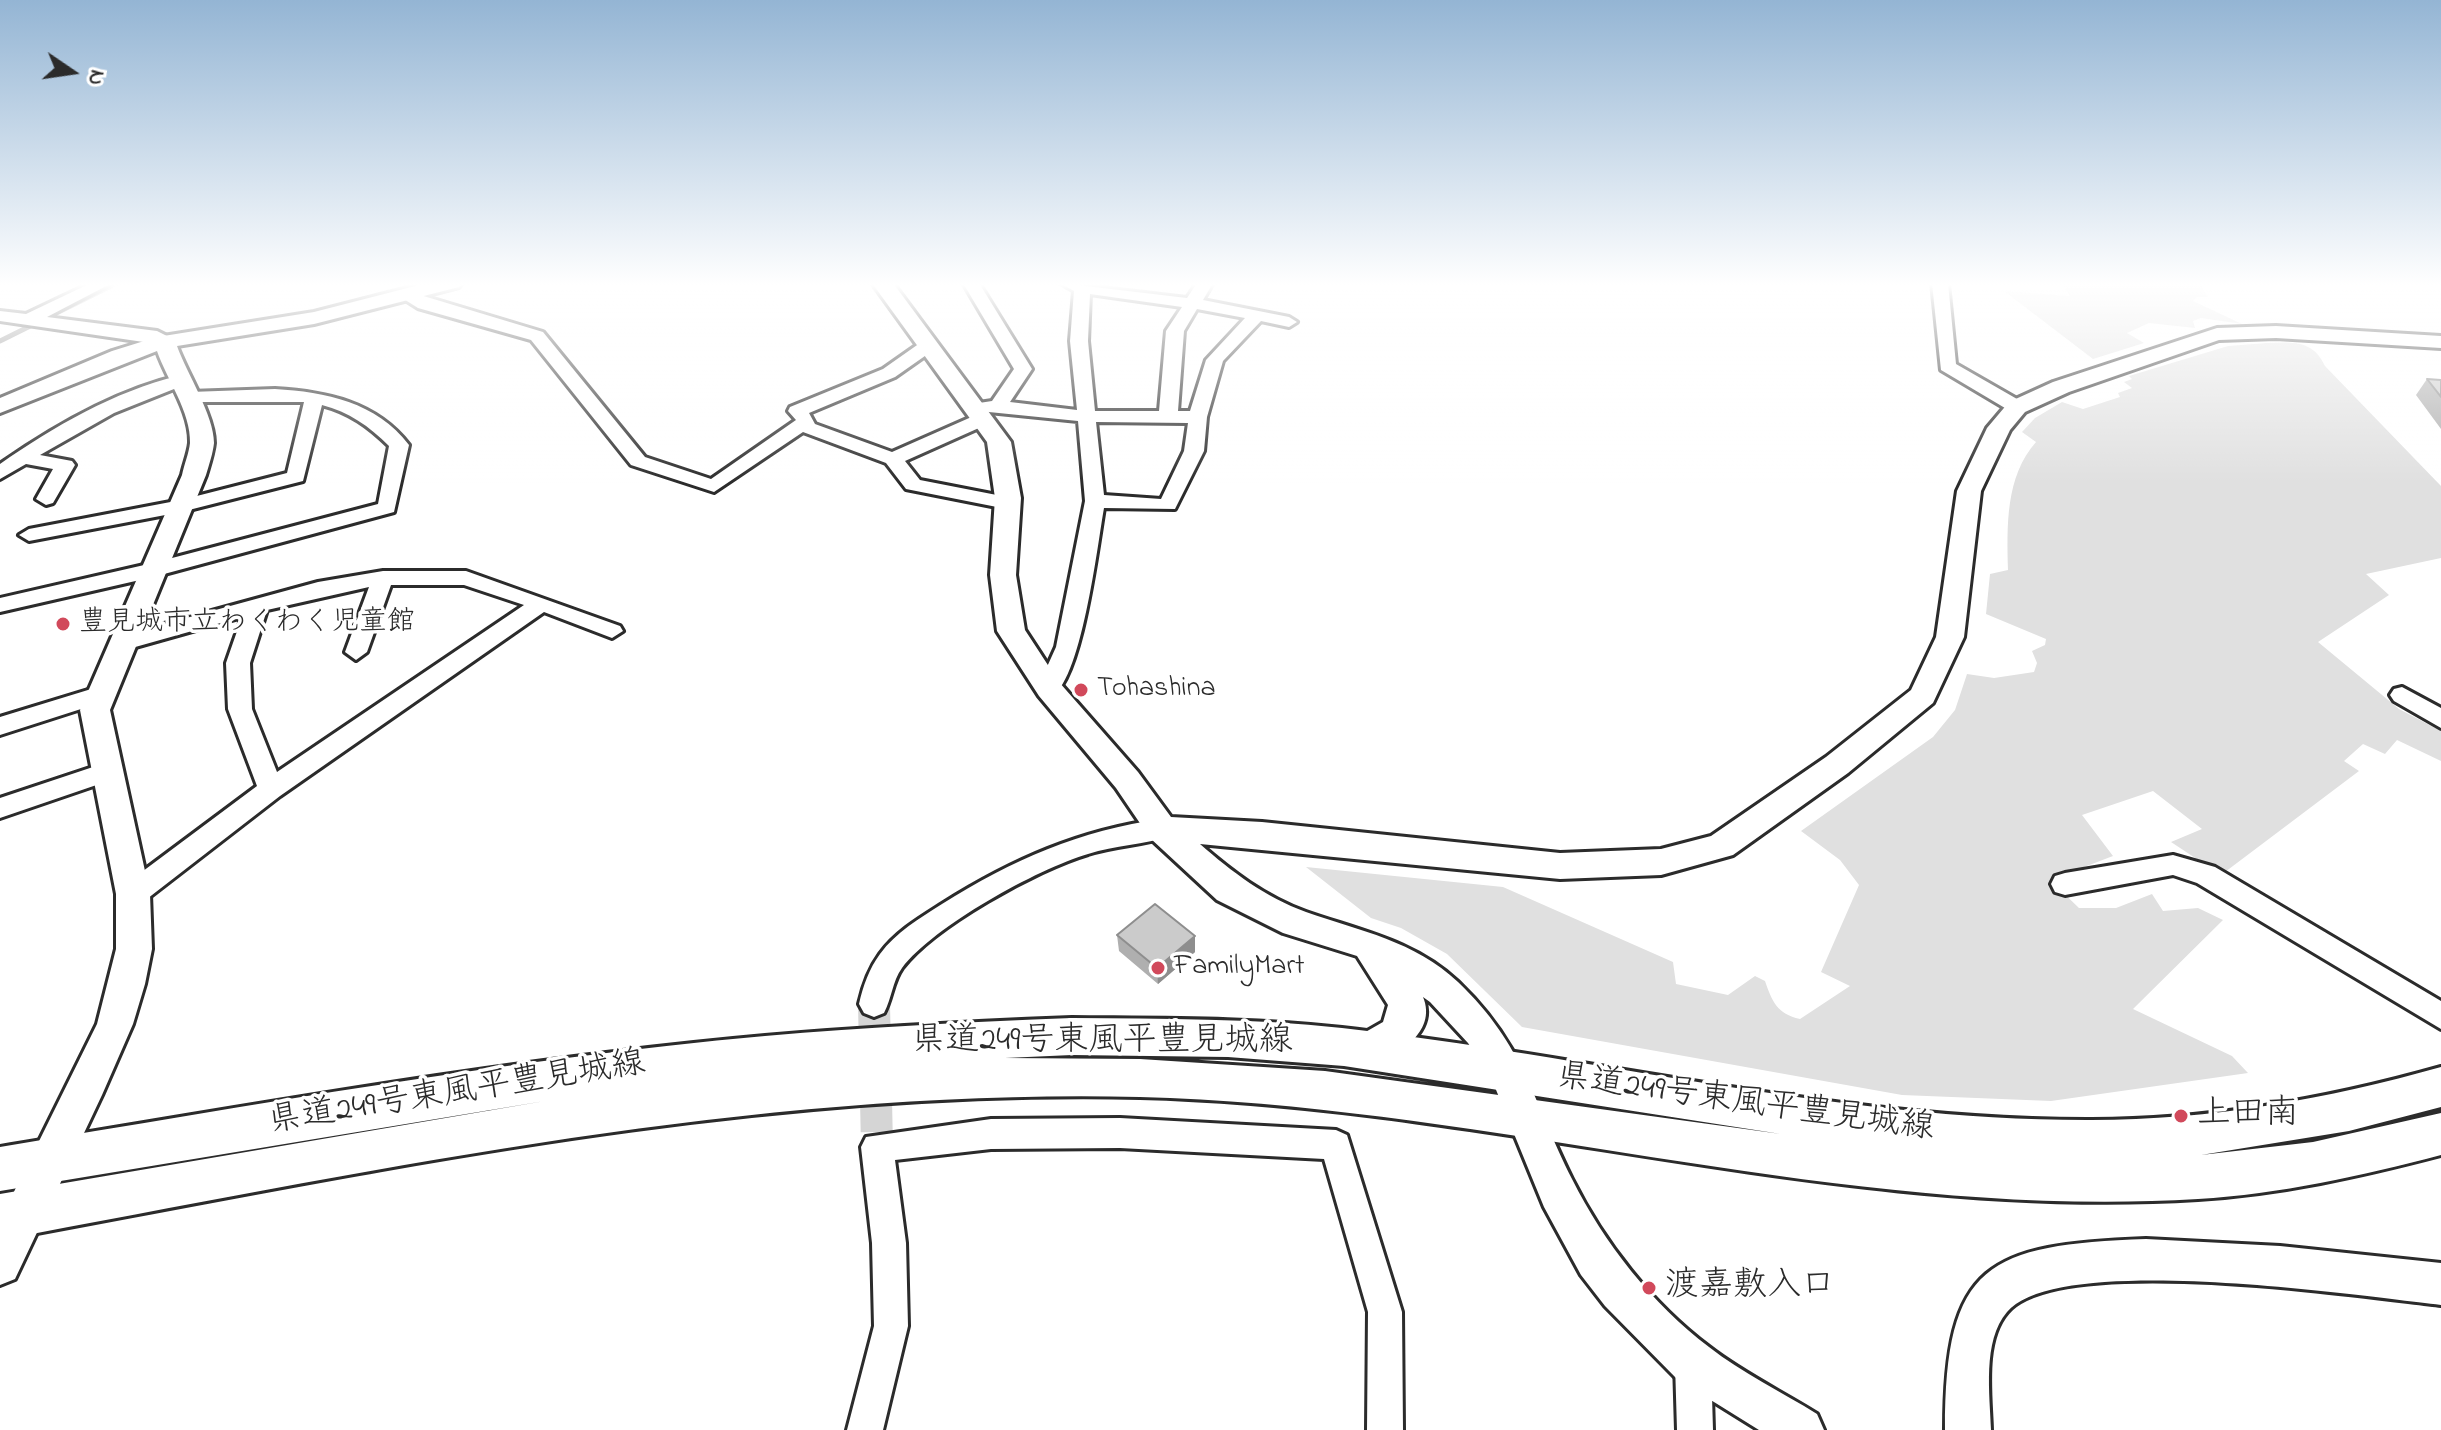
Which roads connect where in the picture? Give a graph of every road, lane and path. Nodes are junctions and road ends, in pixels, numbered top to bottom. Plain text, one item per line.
1 (140, 350) edge
2 (168, 350) edge
3 (548, 350) edge
4 (922, 350) edge
5 (929, 350) edge
6 (1011, 350) edge
7 (1080, 350) edge
8 (1173, 350) edge
9 (1225, 350) edge
10 (1946, 350) edge
11 (2171, 350) edge
12 (184, 389) junction
13 (314, 398) junction
14 (0, 406) edge
15 (2017, 407) junction
16 (985, 411) junction
17 (1084, 416) junction
18 (1198, 417) junction
19 (1168, 418) junction
20 (801, 425) junction
21 (22, 457) junction
22 (893, 459) junction
23 (0, 473) edge
24 (46, 499) dead end
25 (1095, 501) junction
26 (1007, 503) junction
27 (181, 506) junction
28 (29, 535) dead end
29 (153, 570) junction
30 (383, 578) junction
31 (542, 603) junction
32 (0, 605) edge
33 (257, 606) junction
34 (612, 631) dead end
35 (121, 643) junction
36 (356, 652) dead end
37 (1049, 689) junction
38 (101, 694) junction
39 (2402, 695) dead end
40 (2441, 719) edge
41 (0, 726) edge
42 (105, 772) junction
43 (271, 789) junction
44 (0, 808) edge
45 (1162, 829) junction
46 (2065, 884) dead end
47 (133, 894) junction
48 (1364, 943) junction
49 (874, 1004) tunnel mouth
50 (2441, 1016) edge
51 (1368, 1050) junction
52 (1507, 1071) junction
53 (2441, 1087) edge
54 (1528, 1118) junction
55 (2441, 1134) edge
56 (51, 1160) junction
57 (0, 1169) edge
58 (13, 1215) edge
59 (0, 1264) edge
60 (2441, 1284) edge
61 (1693, 1363) junction
62 (865, 1430) edge
63 (1385, 1430) edge
64 (1695, 1430) edge
65 (1801, 1430) edge
66 (1968, 1430) edge

1 - 14 street
2 - 12 street
3 - 20 street
4 - 20 street
5 - 16 street
6 - 16 street
7 - 17 street
8 - 19 street
9 - 18 street
10 - 15 street
11 - 15 street
12 - 13 street
12 - 21 street
12 - 27 street
13 - 27 street
13 - 29 street
15 - 45 street
16 - 17 street
16 - 22 street
16 - 26 street
17 - 19 street
17 - 25 street
18 - 19 street
18 - 25 street
20 - 22 street
21 - 23 street
21 - 24 street
22 - 26 street
25 - 37 street
26 - 37 street
27 - 28 street
27 - 29 street
29 - 32 street
29 - 35 street
30 - 31 street
30 - 33 street
30 - 36 street
31 - 34 street
31 - 43 street
33 - 35 street
33 - 43 street
35 - 38 street
37 - 45 street
38 - 41 street
38 - 42 street
39 - 40 street
42 - 44 street
42 - 47 street
43 - 47 street
45 - 48 street
45 - 49 street
46 - 50 street
47 - 56 street
48 - 51 street
48 - 52 street
51 - 52 main road, 県道249号東風平豊見城線
51 - 56 main road, 県道249号東風平豊見城線
52 - 53 main road, 県道249号東風平豊見城線
52 - 54 street
54 - 55 main road, 県道249号東風平豊見城線
54 - 58 main road, 県道249号東風平豊見城線
54 - 61 street
56 - 57 main road, 県道249号東風平豊見城線
56 - 58 street
58 - 59 street
60 - 66 street
61 - 64 street
61 - 65 street
62 - 63 street

